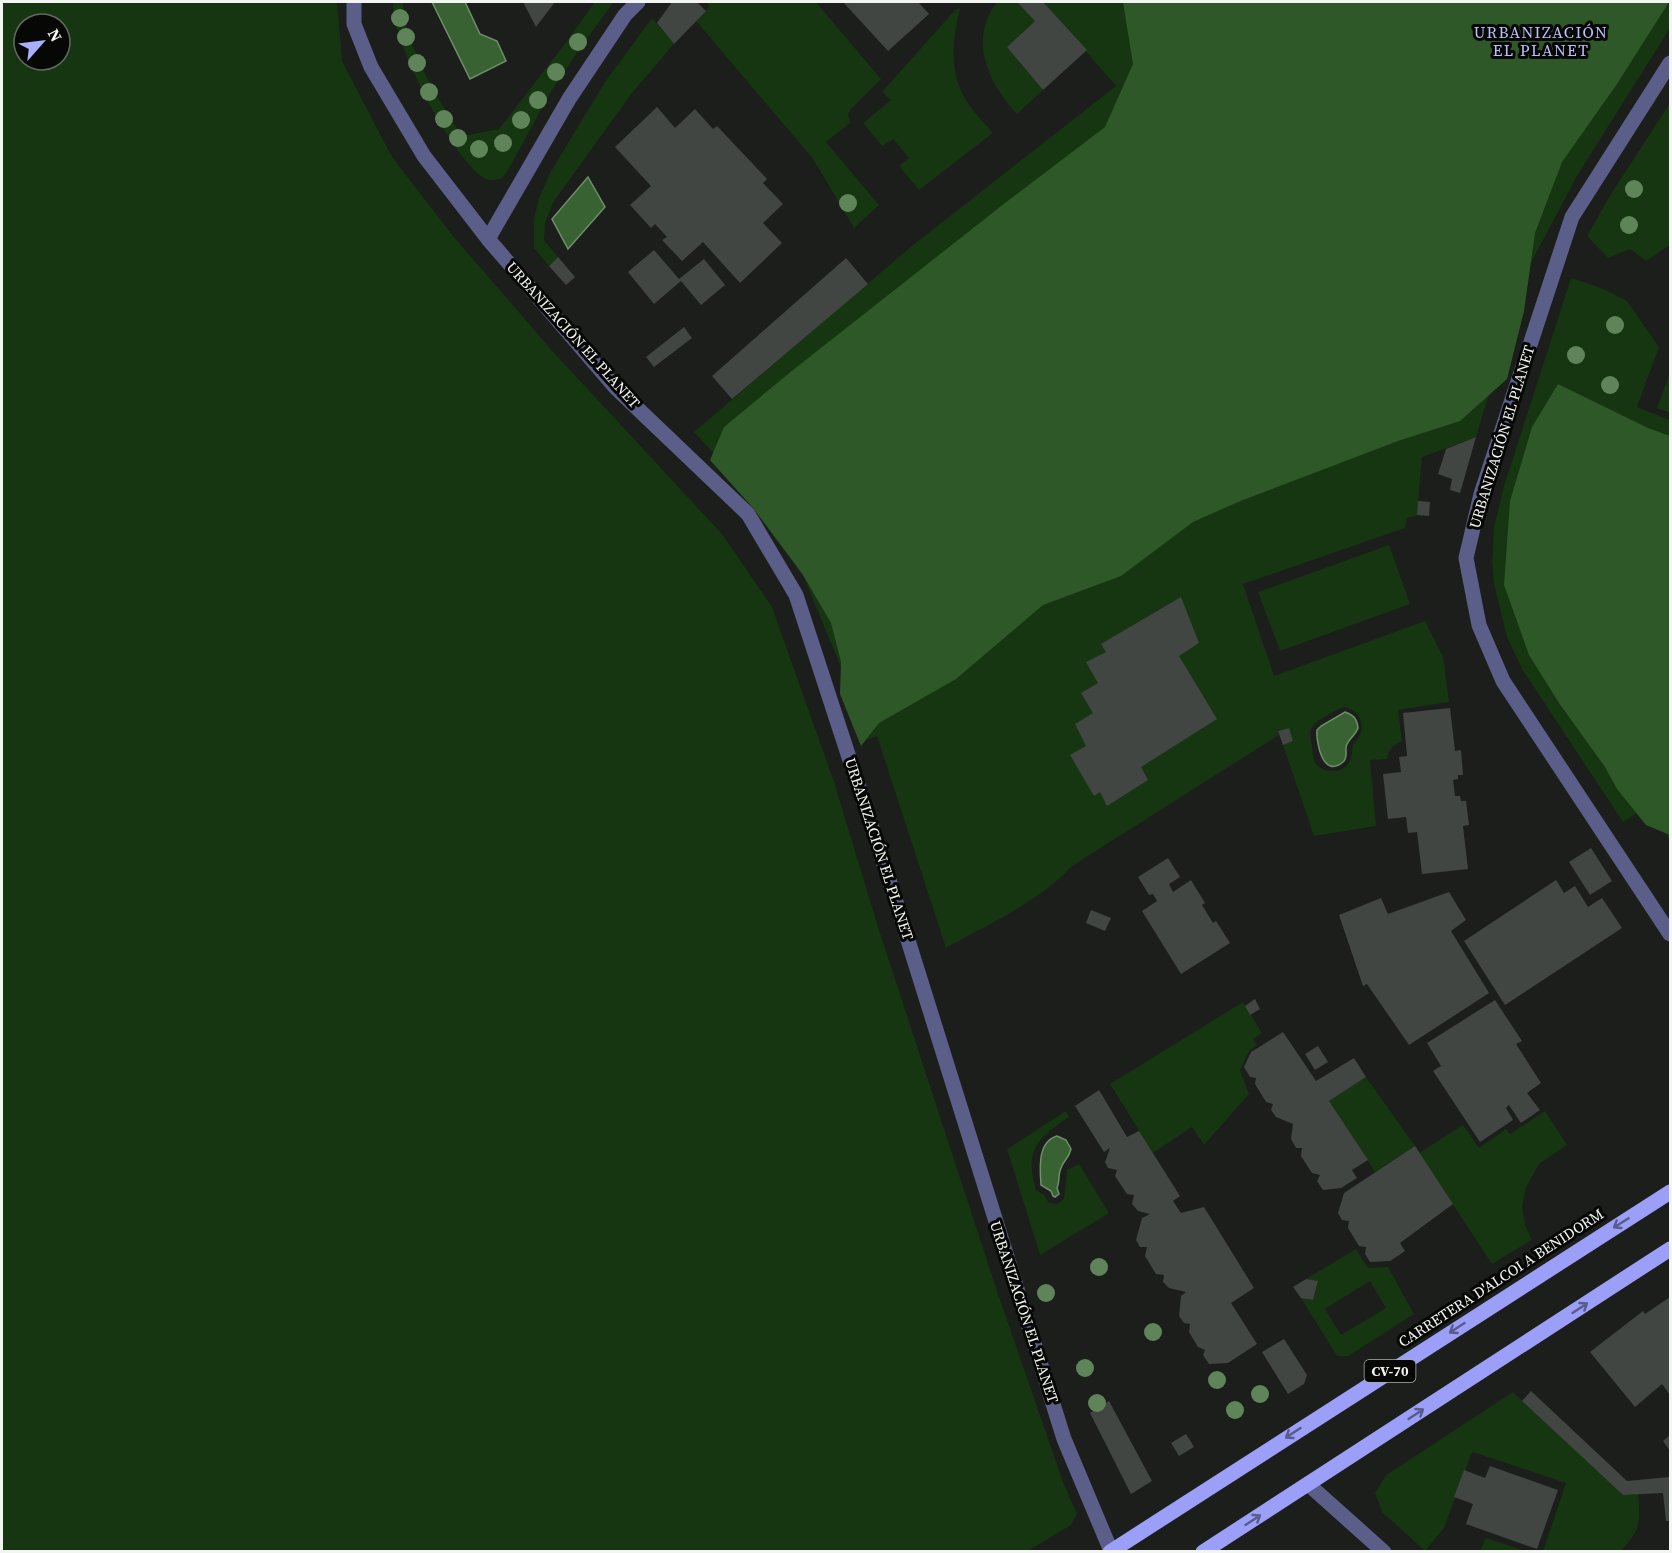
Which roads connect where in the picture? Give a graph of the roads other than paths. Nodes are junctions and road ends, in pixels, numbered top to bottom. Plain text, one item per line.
1 (354, 2) edge
2 (638, 2) edge
3 (1671, 63) edge
4 (488, 239) junction
5 (1671, 934) edge
6 (1671, 1192) edge
7 (1671, 1249) edge
8 (1308, 1484) junction
9 (1111, 1551) edge
10 (1203, 1551) edge
11 (1384, 1551) edge

1 - 4 street, URBANIZACIÓN EL PLANET
2 - 4 street
3 - 5 street, URBANIZACIÓN EL PLANET
4 - 9 street, URBANIZACIÓN EL PLANET
6 -> 9 main road, CARRETERA D'ALCOI A BENIDORM / CV-70
8 -> 7 main road
10 -> 8 main road
8 - 11 street

